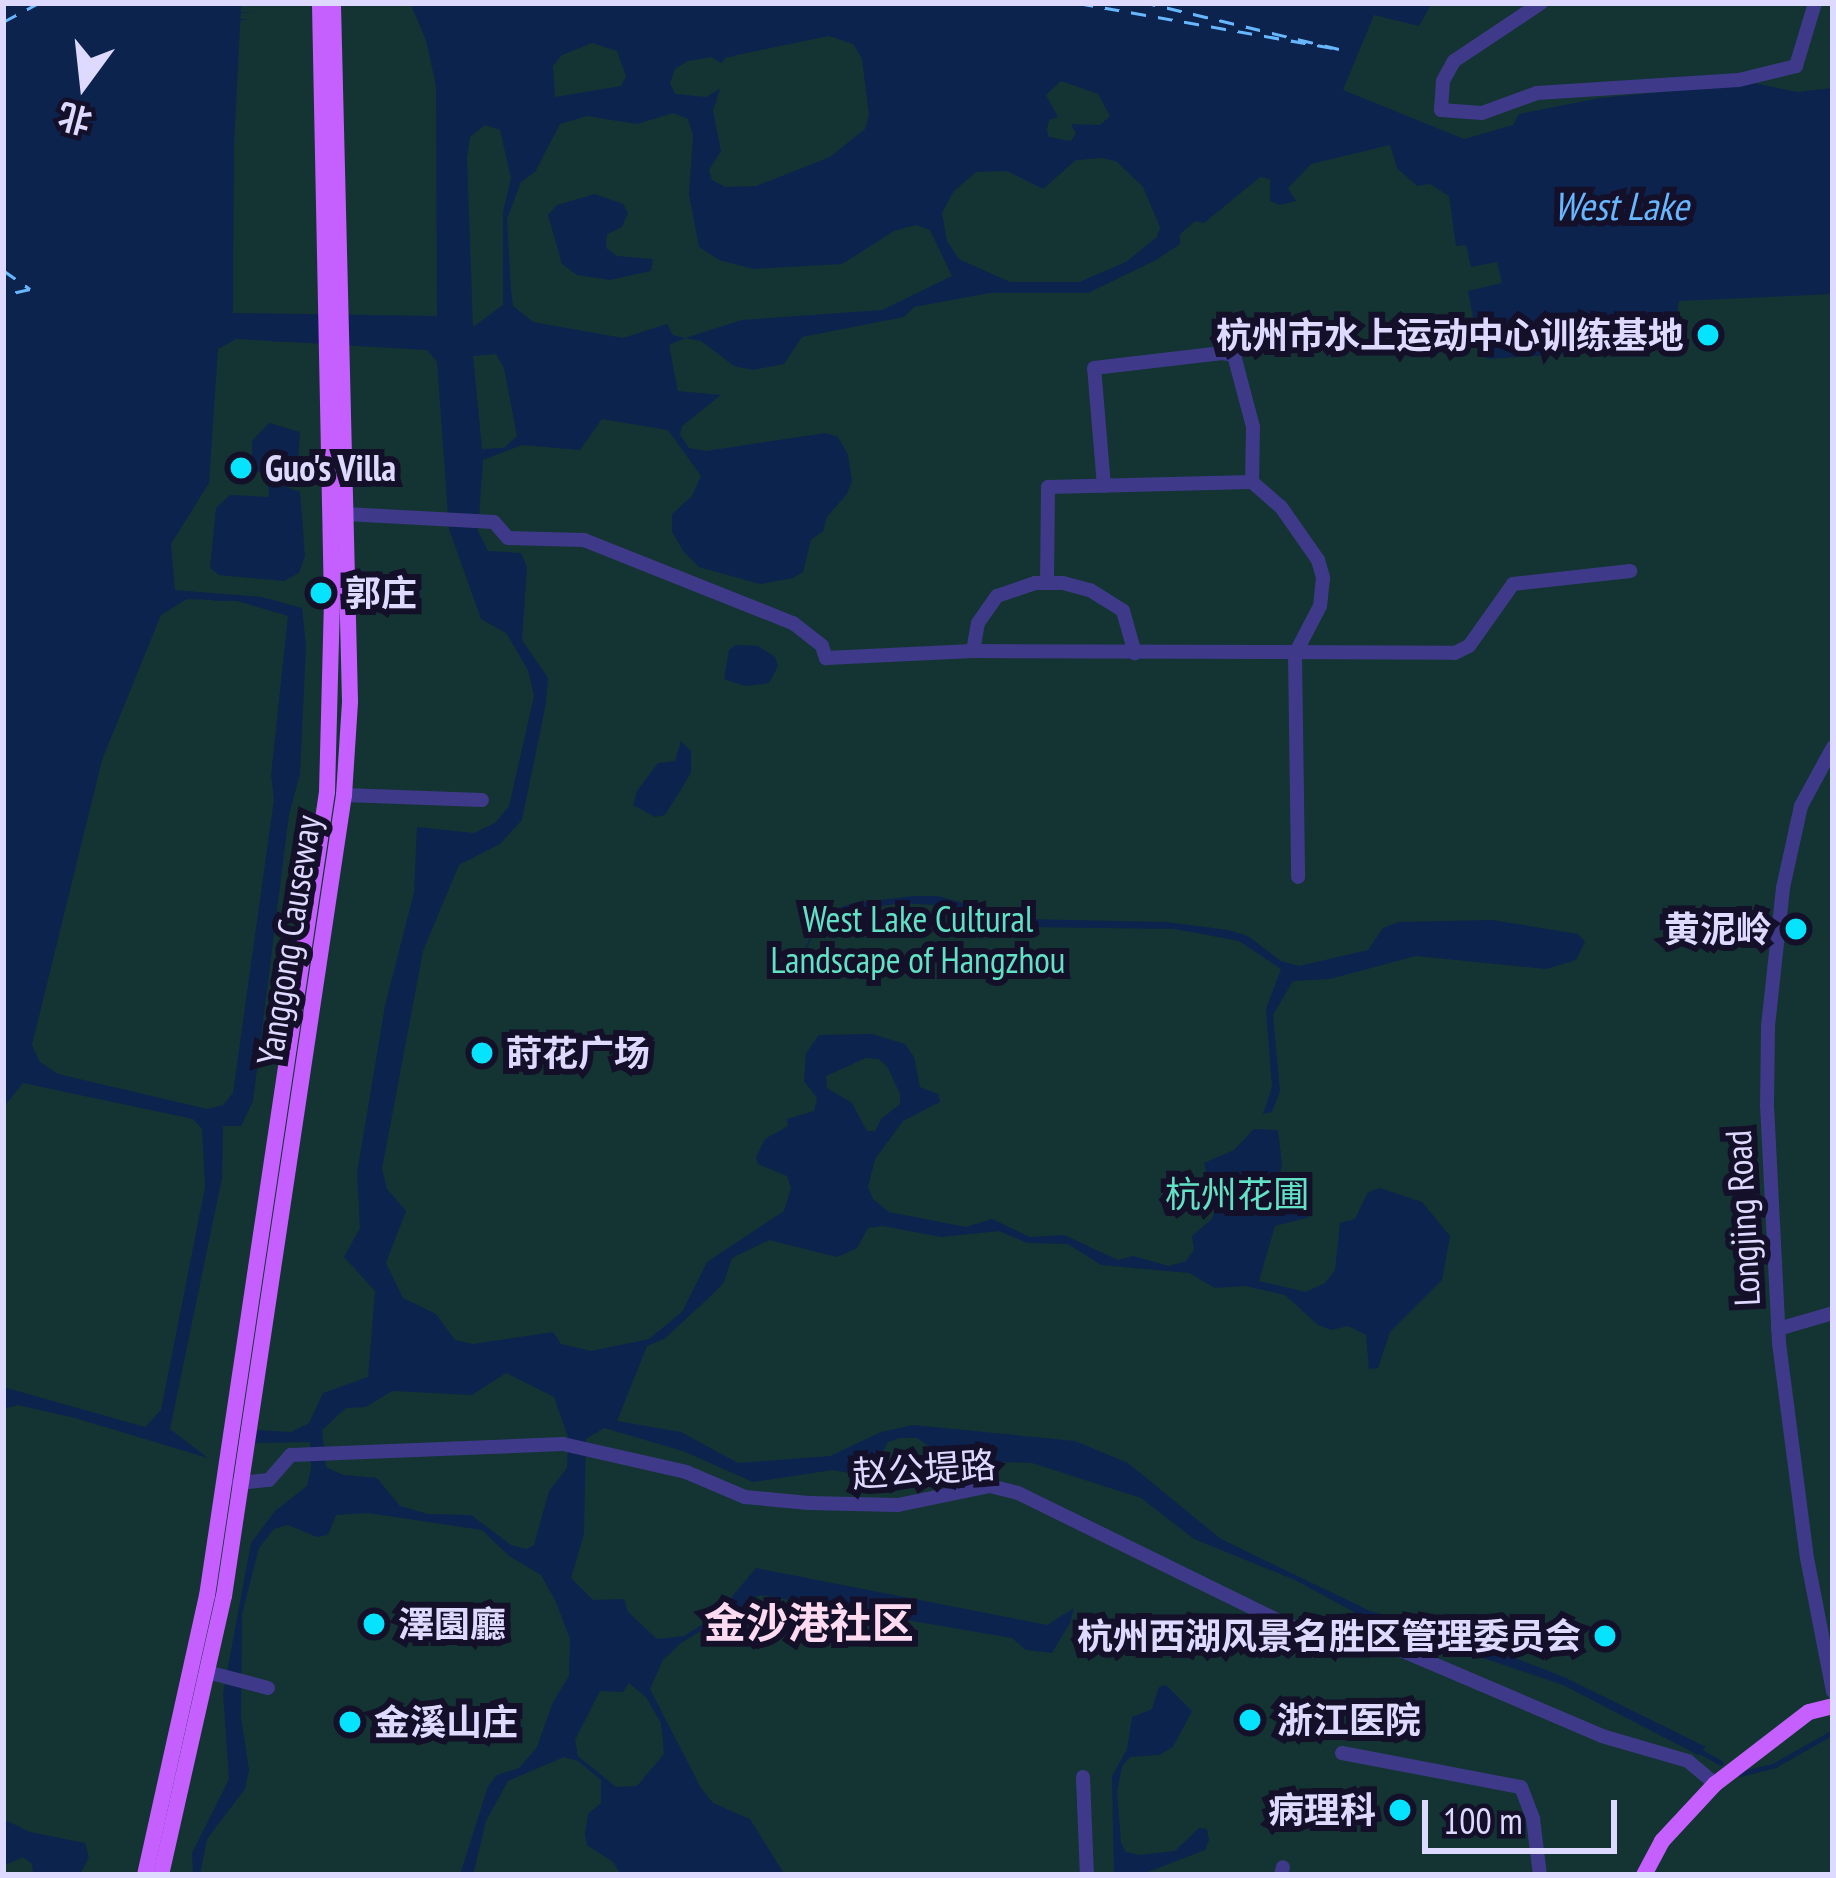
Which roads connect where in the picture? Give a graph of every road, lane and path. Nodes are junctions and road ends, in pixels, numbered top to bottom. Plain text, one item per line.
1 (320, 3) edge
2 (333, 3) edge
3 (1540, 3) edge
4 (1815, 3) edge
5 (333, 286) junction
6 (334, 358) junction
7 (1252, 482) junction
8 (1104, 486) junction
9 (346, 514) junction
10 (1630, 571) dead end
11 (1047, 583) junction
12 (974, 651) junction
13 (1135, 653) junction
14 (1295, 654) junction
15 (1833, 748) edge
16 (344, 795) junction
17 (482, 800) dead end
18 (1298, 877) dead end
19 (1833, 1313) edge
20 (1778, 1329) junction
21 (239, 1483) junction
22 (215, 1674) junction
23 (268, 1688) dead end
24 (1833, 1692) edge
25 (1833, 1706) edge
26 (1342, 1753) dead end
27 (1083, 1777) dead end
28 (1715, 1784) junction
29 (145, 1875) edge
30 (161, 1875) edge
31 (1087, 1875) edge
32 (1540, 1875) edge
33 (1643, 1875) edge

1 - 5 main road, Yanggong Causeway
2 - 5 main road, Yanggong Causeway
3 - 4 street
5 - 6 main road, Yanggong Causeway
6 - 9 main road, Yanggong Causeway
6 - 29 main road, Yanggong Causeway
7 - 8 street
7 - 8 street
7 - 14 street
8 - 11 street
9 - 12 street
9 - 16 main road, Yanggong Causeway
10 - 14 street
11 - 12 street
11 - 13 street
12 - 13 street
13 - 14 street
14 - 18 street
15 - 20 street, Longjing Road
16 - 17 street
16 - 21 main road, Yanggong Causeway
19 - 20 street
20 - 24 street, Longjing Road
21 - 22 main road, Yanggong Causeway
21 - 28 street, 赵公堤路
22 - 23 street
22 - 30 main road, Yanggong Causeway
25 - 28 main road
26 - 32 street
27 - 31 street
28 - 33 main road

